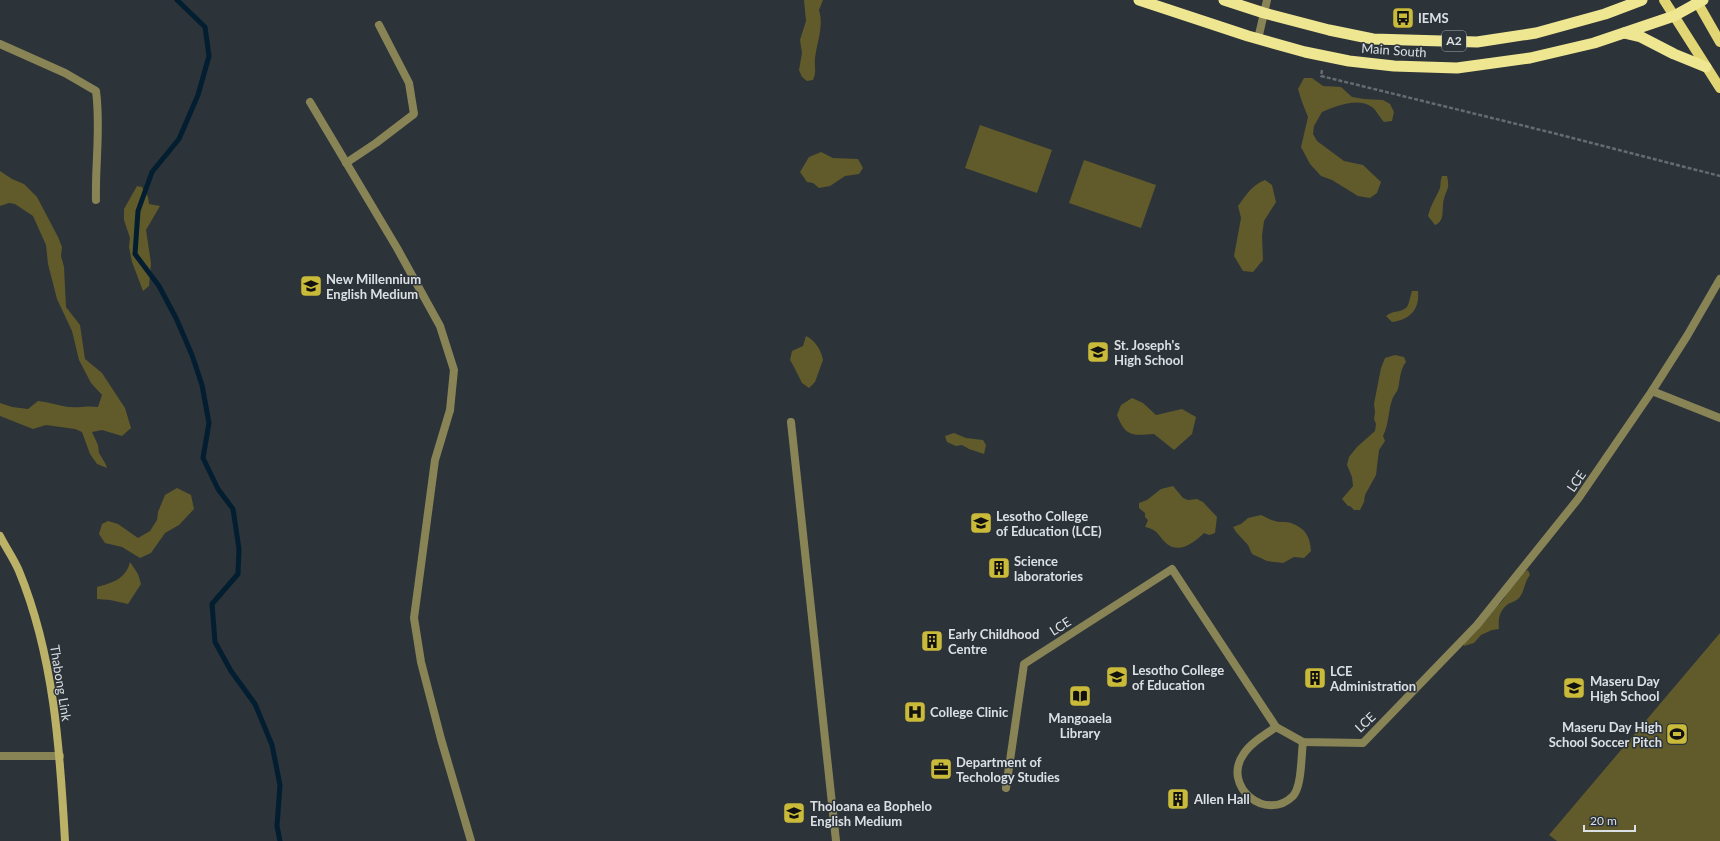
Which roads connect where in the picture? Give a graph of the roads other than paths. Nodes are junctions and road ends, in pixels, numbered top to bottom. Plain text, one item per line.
1 (1139, 0) edge
2 (1224, 0) edge
3 (1267, 0) edge
4 (1642, 0) edge
5 (1664, 0) edge
6 (1699, 1) edge
7 (1264, 13) junction
8 (1674, 16) junction
9 (379, 25) dead end
10 (1624, 33) junction
11 (1258, 39) junction
12 (1720, 42) edge
13 (0, 44) edge
14 (1706, 67) junction
15 (1720, 88) edge
16 (310, 102) dead end
17 (346, 163) junction
18 (96, 200) dead end
19 (1720, 279) edge
20 (1652, 391) junction
21 (1720, 418) edge
22 (791, 422) dead end
23 (0, 536) edge
24 (1276, 727) junction
25 (1303, 742) junction
26 (0, 756) edge
27 (60, 756) junction
28 (1006, 788) dead end
29 (65, 841) edge
30 (471, 841) edge
31 (836, 841) edge

1 - 11 highway, Main South / A2
2 - 7 highway, Main South / A2
3 - 7 street
4 - 7 highway, Main South / A2
5 - 8 main road
6 - 8 highway, Main South
6 - 12 main road
7 - 11 street
8 - 10 highway, Main South / A2
8 - 14 main road
9 - 17 street
10 - 11 highway, Main South / A2
10 - 14 highway
13 - 18 street
14 - 15 main road
16 - 17 street
17 - 30 street
19 - 20 street, LCE
20 - 21 street
20 - 25 street, LCE
22 - 31 street
23 - 27 main road, Thabong Link
24 - 25 street, LCE
24 - 25 street
24 - 28 street, LCE
26 - 27 street
27 - 29 main road, Thabong Link

